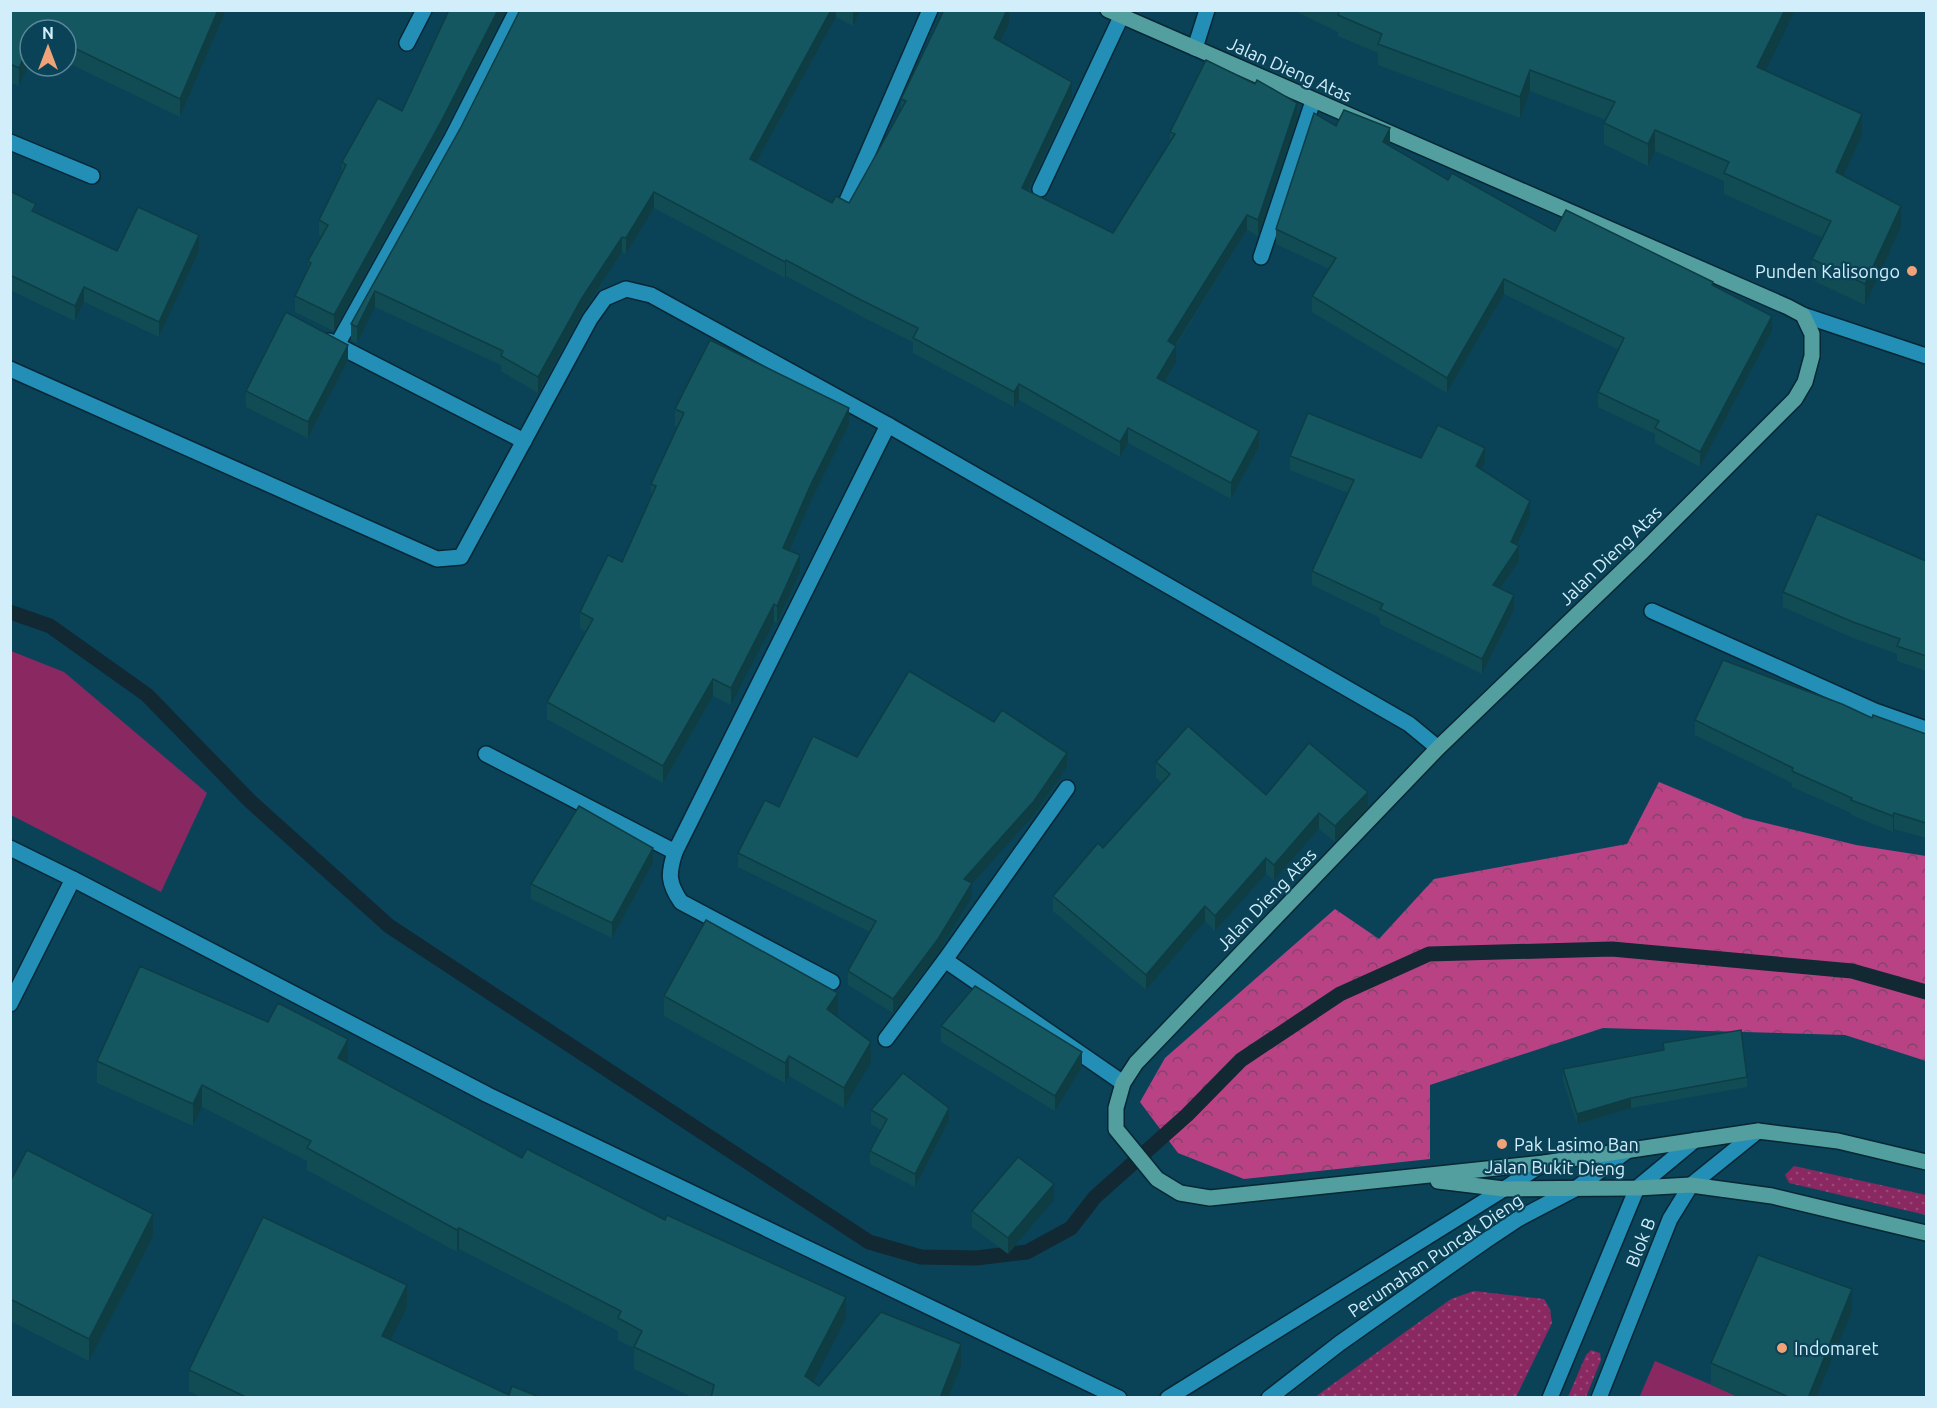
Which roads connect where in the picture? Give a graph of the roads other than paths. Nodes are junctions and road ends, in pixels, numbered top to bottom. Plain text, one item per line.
1 (424, 10) edge
2 (517, 10) edge
3 (930, 10) edge
4 (1207, 10) edge
5 (1115, 14) edge
6 (408, 43) dead end
7 (1195, 48) junction
8 (1313, 101) junction
9 (10, 142) edge
10 (92, 176) dead end
11 (1040, 189) dead end
12 (846, 202) edge
13 (1261, 257) dead end
14 (1803, 315) junction
15 (320, 336) edge
16 (337, 345) junction
17 (1926, 356) edge
18 (10, 369) edge
19 (888, 425) junction
20 (524, 441) junction
21 (1652, 611) dead end
22 (1926, 729) edge
23 (1438, 748) junction
24 (486, 754) dead end
25 (1067, 788) dead end
26 (10, 848) edge
27 (675, 852) junction
28 (73, 879) junction
29 (945, 960) junction
30 (832, 982) dead end
31 (10, 1004) edge
32 (886, 1039) dead end
33 (1123, 1083) junction
34 (1758, 1131) junction
35 (1695, 1140) junction
36 (1627, 1150) junction
37 (1926, 1162) edge
38 (1544, 1163) junction
39 (1411, 1178) junction
40 (1691, 1185) junction
41 (1637, 1188) junction
42 (1504, 1189) junction
43 (1575, 1189) junction
44 (1926, 1233) edge
45 (1119, 1398) edge
46 (1168, 1398) edge
47 (1269, 1398) edge
48 (1550, 1398) edge
49 (1599, 1398) edge

1 - 6 street
2 - 16 street
3 - 12 street
4 - 7 street
5 - 7 street, Jalan Dieng Atas
5 - 11 street
7 - 8 street, Jalan Dieng Atas
8 - 13 street
8 - 14 street, Jalan Dieng Atas
9 - 10 street
14 - 17 street
14 - 23 street, Jalan Dieng Atas
15 - 16 street
16 - 20 street
18 - 20 street
19 - 20 street
19 - 23 street
19 - 27 street
21 - 22 street
23 - 33 street, Jalan Dieng Atas
24 - 27 street
25 - 29 street
26 - 28 street
27 - 30 street
28 - 31 street
28 - 45 street
29 - 32 street
29 - 33 street
33 - 39 street, Jalan Dieng Atas
34 - 35 street, Jalan Bukit Dieng
34 - 37 street, Jalan Bukit Dieng
34 - 40 street, Blok B
35 - 36 street, Jalan Bukit Dieng
35 - 41 street
36 - 38 street, Jalan Bukit Dieng
36 - 43 street, Perumahan Puncak Dieng
38 - 39 street, Jalan Bukit Dieng
38 - 42 street, Perumahan Puncak Dieng
39 - 42 street, Jalan Bukit Dieng
40 - 41 street, Jalan Bukit Dieng
40 - 44 street, Jalan Bukit Dieng
40 - 49 street, Blok B
41 - 43 street, Jalan Bukit Dieng
41 - 48 street
42 - 43 street, Jalan Bukit Dieng
42 - 46 street, Perumahan Puncak Dieng
43 - 47 street, Perumahan Puncak Dieng

